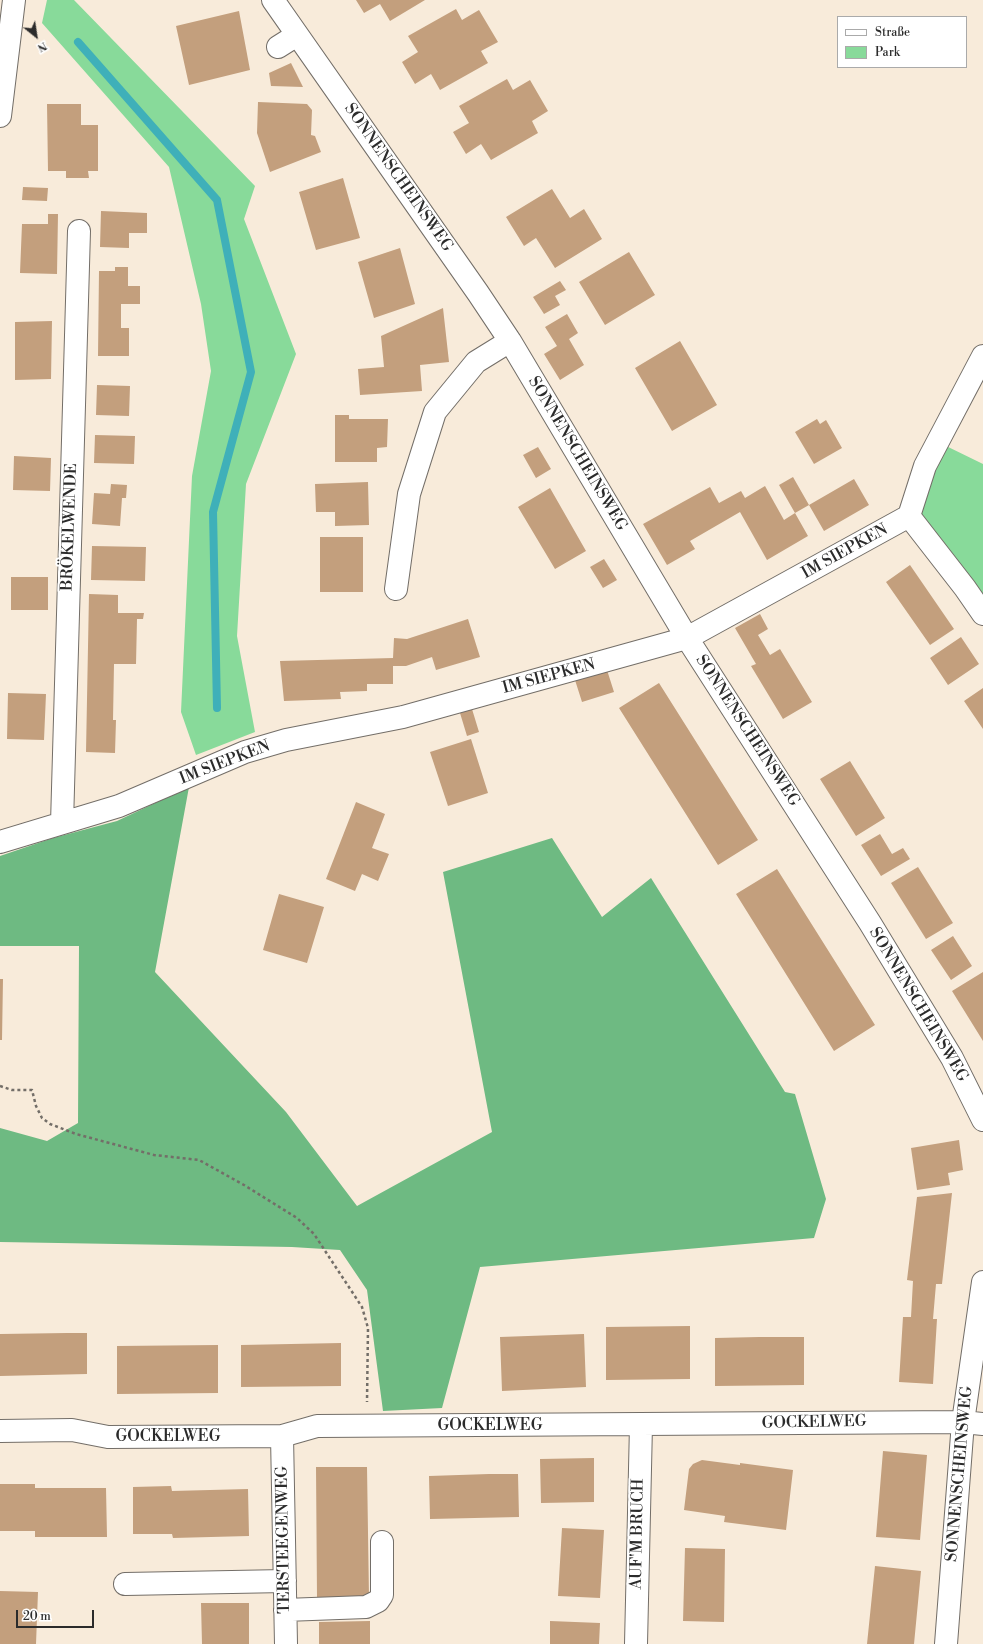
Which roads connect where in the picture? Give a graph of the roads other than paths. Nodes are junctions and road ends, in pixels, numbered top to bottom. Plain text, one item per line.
1 (14, 0) edge
2 (273, 0) edge
3 (296, 35) junction
4 (278, 47) dead end
5 (0, 116) edge
6 (79, 231) dead end
7 (510, 341) junction
8 (983, 356) edge
9 (910, 516) junction
10 (396, 589) dead end
11 (983, 614) edge
12 (687, 638) junction
13 (62, 823) junction
14 (0, 842) edge
15 (978, 1098) edge
16 (983, 1120) edge
17 (983, 1282) edge
18 (973, 1423) edge
19 (641, 1425) junction
20 (0, 1431) edge
21 (282, 1436) junction
22 (382, 1542) dead end
23 (285, 1581) junction
24 (125, 1584) dead end
25 (285, 1610) junction
26 (286, 1644) edge
27 (636, 1644) edge
28 (946, 1644) edge

1 - 5 street
2 - 3 street, SONNENSCHEINSWEG
3 - 4 street
3 - 7 street, SONNENSCHEINSWEG
6 - 13 street, BRÖKELWENDE
7 - 10 street
7 - 12 street, SONNENSCHEINSWEG
8 - 9 street
9 - 11 street
9 - 12 street, IM SIEPKEN
12 - 13 street, IM SIEPKEN
12 - 15 street, SONNENSCHEINSWEG
13 - 14 street, IM SIEPKEN
15 - 16 street, SONNENSCHEINSWEG
17 - 18 street, SONNENSCHEINSWEG
18 - 19 street, GOCKELWEG
18 - 28 street, SONNENSCHEINSWEG
19 - 21 street, GOCKELWEG
19 - 27 street, AUF'M BRUCH
20 - 21 street, GOCKELWEG
21 - 23 street, TERSTEEGENWEG
22 - 25 street
23 - 24 street
23 - 25 street, TERSTEEGENWEG
25 - 26 street, TERSTEEGENWEG

